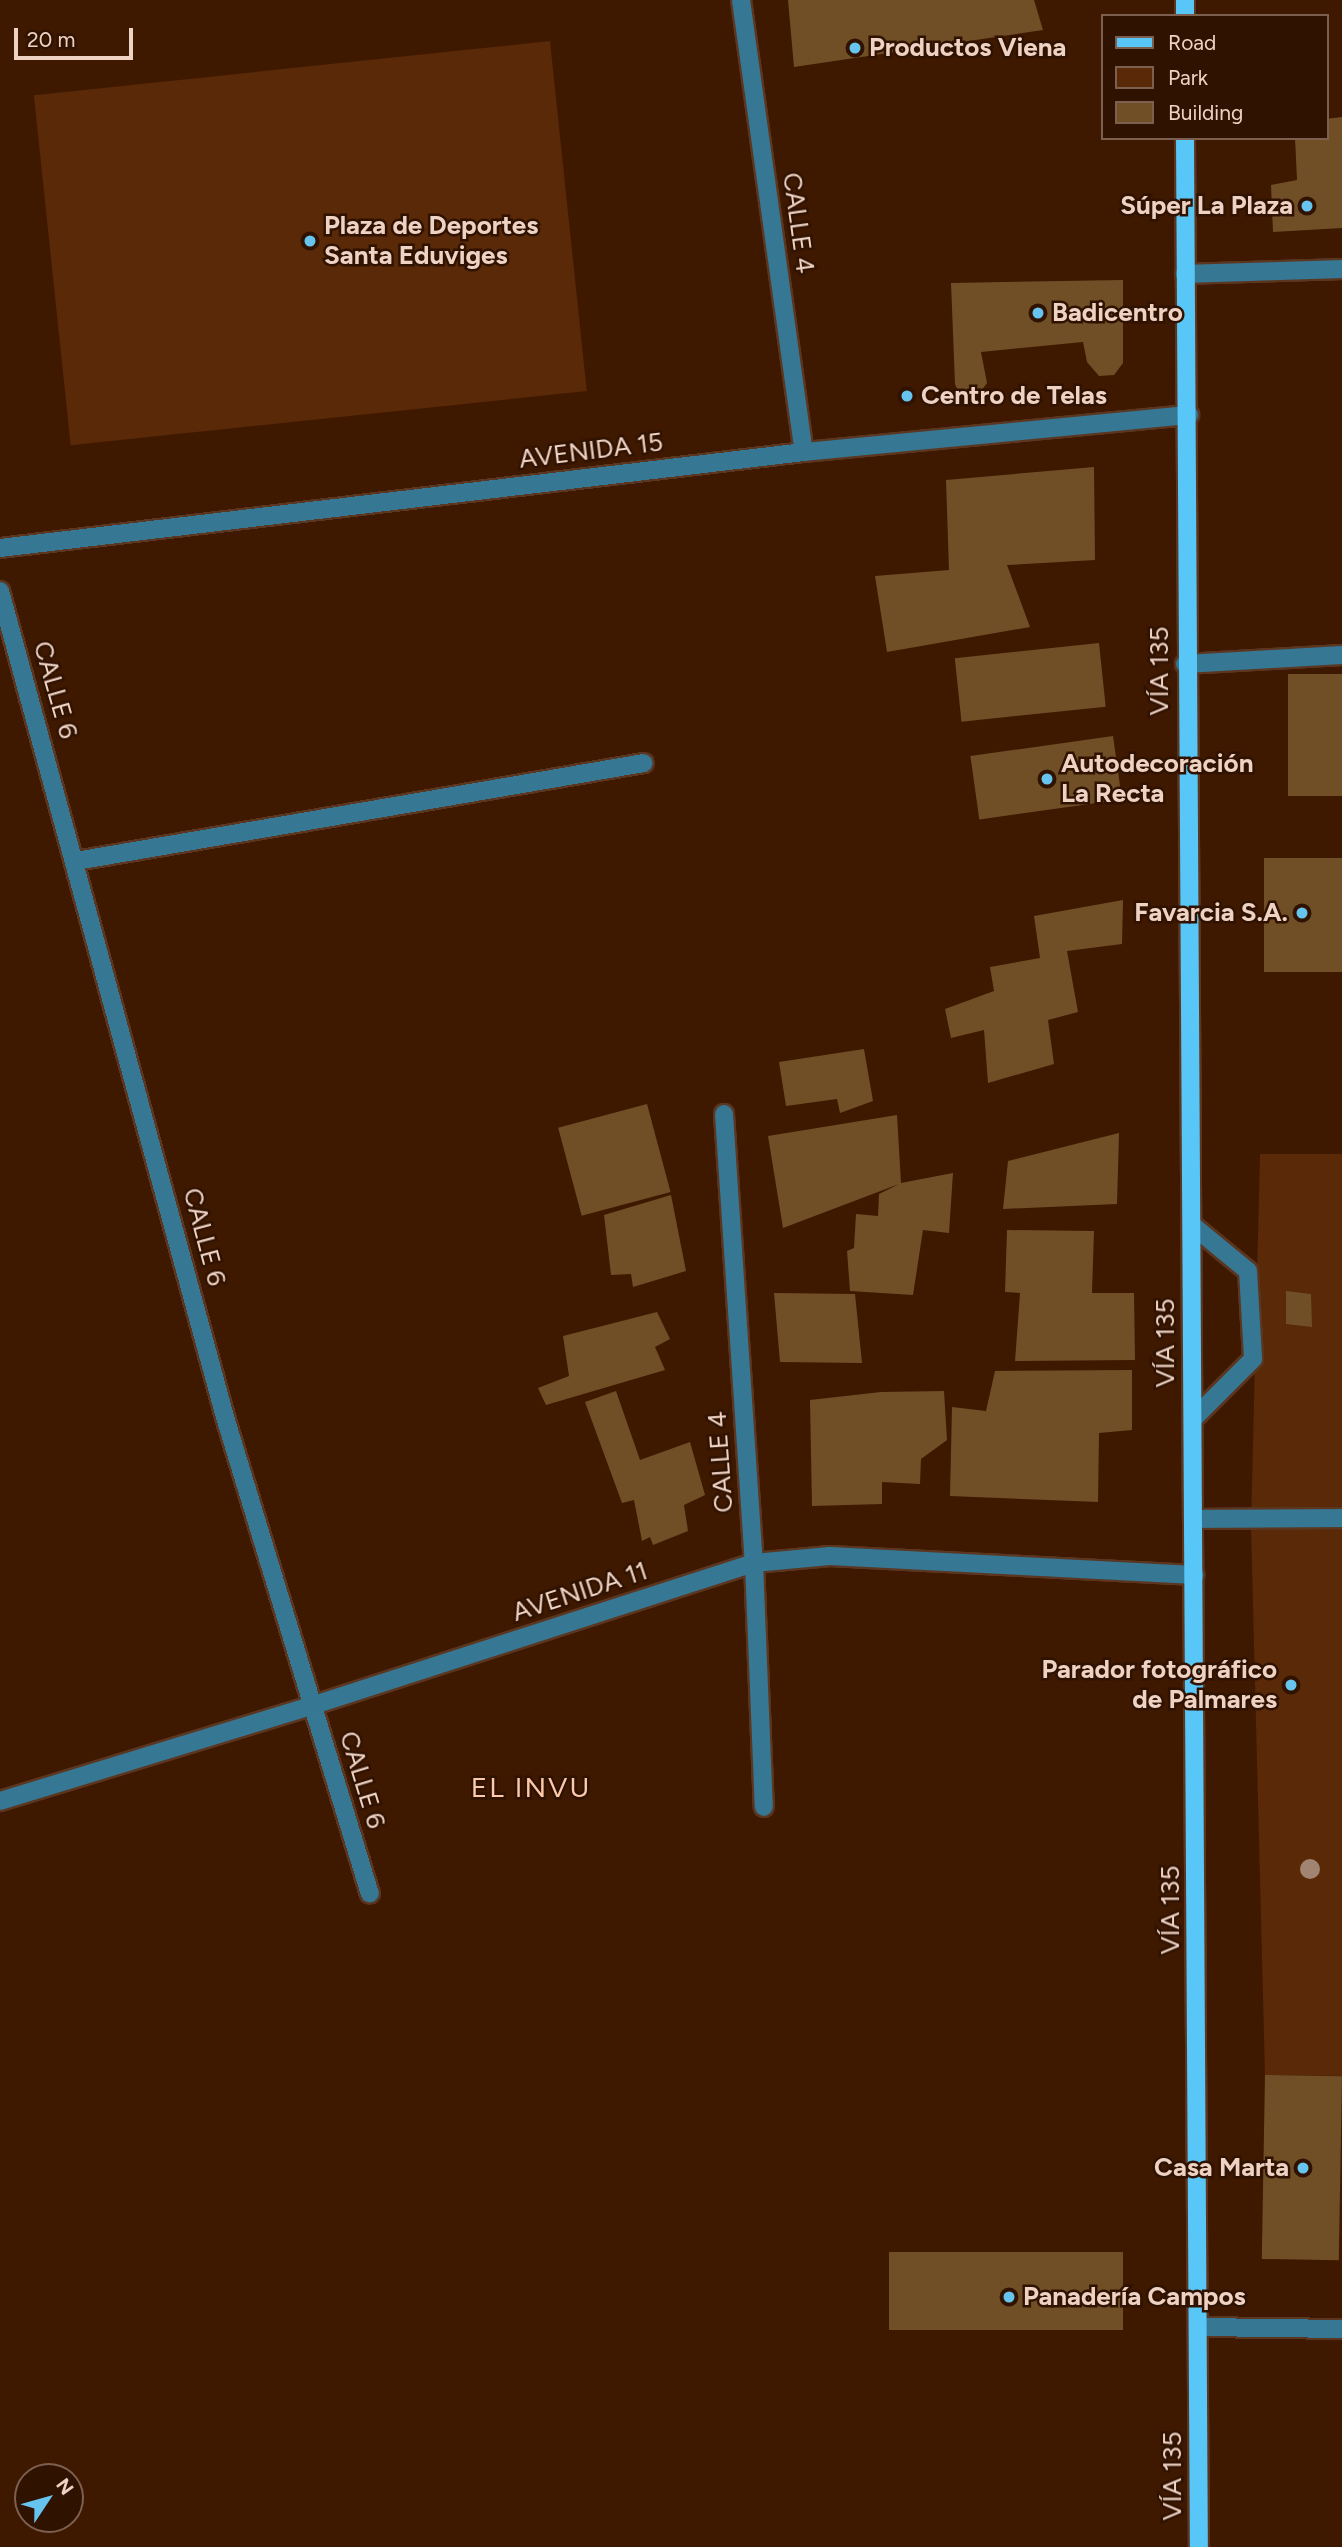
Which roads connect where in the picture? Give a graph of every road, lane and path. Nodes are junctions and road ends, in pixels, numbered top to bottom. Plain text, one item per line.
1 (741, 0) edge
2 (1185, 140) edge
3 (1342, 269) edge
4 (1185, 274) junction
5 (1189, 415) junction
6 (804, 452) junction
7 (0, 548) edge
8 (0, 591) edge
9 (1342, 655) edge
10 (1185, 664) junction
11 (644, 763) dead end
12 (76, 861) junction
13 (724, 1114) dead end
14 (1192, 1225) junction
15 (1193, 1419) junction
16 (1342, 1518) edge
17 (1193, 1519) junction
18 (754, 1563) junction
19 (1195, 1575) junction
20 (311, 1706) junction
21 (0, 1801) edge
22 (764, 1807) dead end
23 (370, 1893) dead end
24 (1200, 2327) junction
25 (1342, 2329) edge
26 (1199, 2547) edge

1 - 6 street, CALLE 4
2 - 4 main road, VÍA 135
3 - 4 street
4 - 5 main road, VÍA 135
5 - 6 street, AVENIDA 15
5 - 10 main road, VÍA 135
6 - 7 street, AVENIDA 15
8 - 12 street, CALLE 6
9 - 10 street
10 - 14 main road, VÍA 135
11 - 12 street
12 - 20 street, CALLE 6
13 - 18 street, CALLE 4
14 - 15 main road, VÍA 135
14 - 15 street
15 - 17 main road, VÍA 135
16 - 17 street
17 - 19 main road, VÍA 135
18 - 19 street, AVENIDA 11
18 - 20 street, AVENIDA 11
18 - 22 street, CALLE 4
19 - 24 main road, VÍA 135
20 - 21 street, AVENIDA 11
20 - 23 street, CALLE 6
24 - 25 street
24 - 26 main road, VÍA 135

